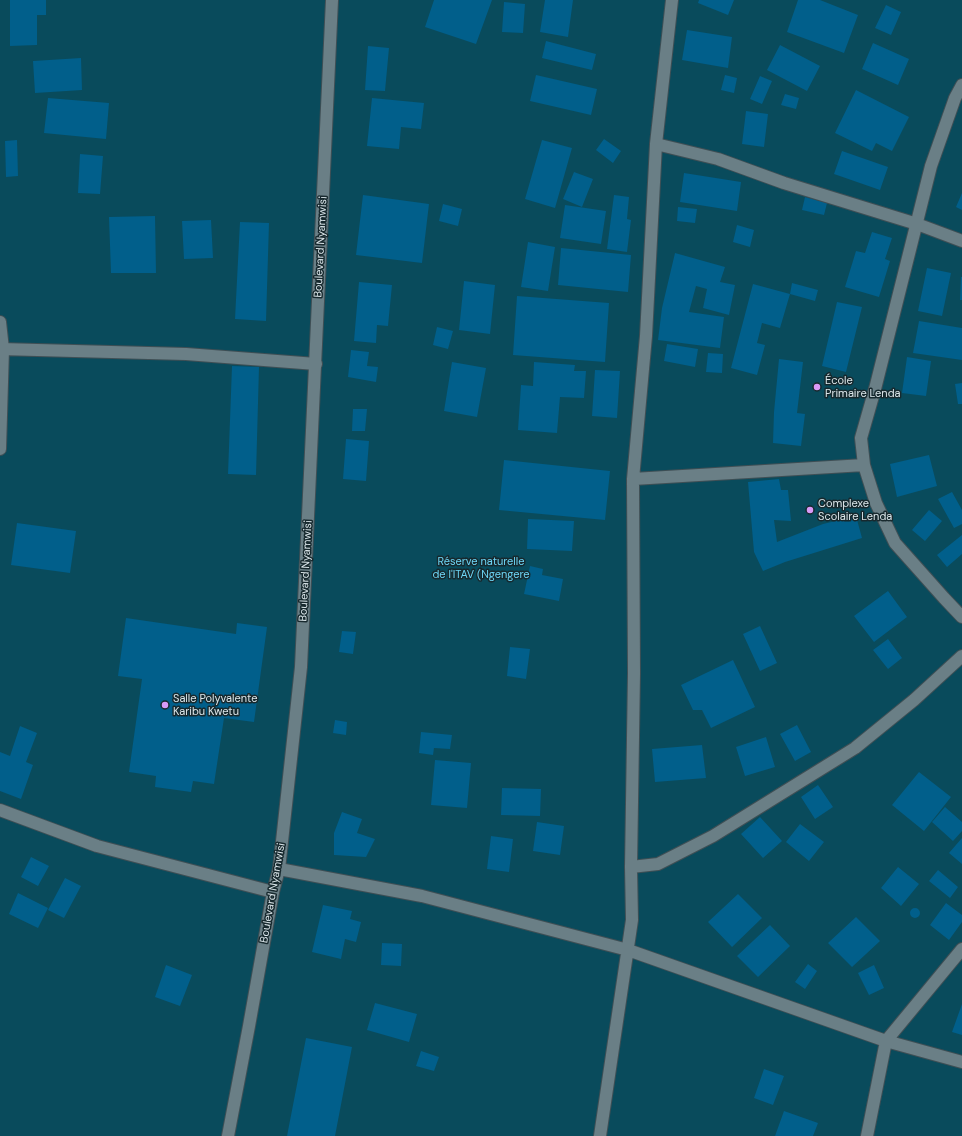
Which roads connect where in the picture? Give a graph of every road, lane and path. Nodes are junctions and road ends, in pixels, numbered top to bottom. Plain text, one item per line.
1 (332, 0) edge
2 (672, 0) edge
3 (962, 85) edge
4 (656, 144) junction
5 (916, 224) junction
6 (962, 240) edge
7 (0, 322) edge
8 (1, 349) edge
9 (316, 364) junction
10 (0, 449) edge
11 (864, 465) junction
12 (633, 479) junction
13 (962, 617) edge
14 (962, 656) edge
15 (0, 810) edge
16 (631, 867) junction
17 (279, 869) junction
18 (273, 892) junction
19 (962, 949) edge
20 (628, 950) junction
21 (886, 1041) junction
22 (962, 1062) edge
23 (228, 1136) edge
24 (600, 1136) edge
25 (867, 1136) edge

1 - 9 street, Boulevard Nyamwisi
2 - 4 street
3 - 5 street
4 - 5 street
4 - 12 street
5 - 6 street
5 - 11 street
7 - 8 street
8 - 9 street
8 - 10 street
9 - 17 street, Boulevard Nyamwisi
11 - 12 street
11 - 13 street
12 - 16 street
14 - 16 street
15 - 18 street
16 - 20 street
17 - 18 street, Boulevard Nyamwisi
17 - 20 street
18 - 23 street, Boulevard Nyamwisi
19 - 21 street
20 - 21 street
20 - 24 street
21 - 22 street
21 - 25 street

